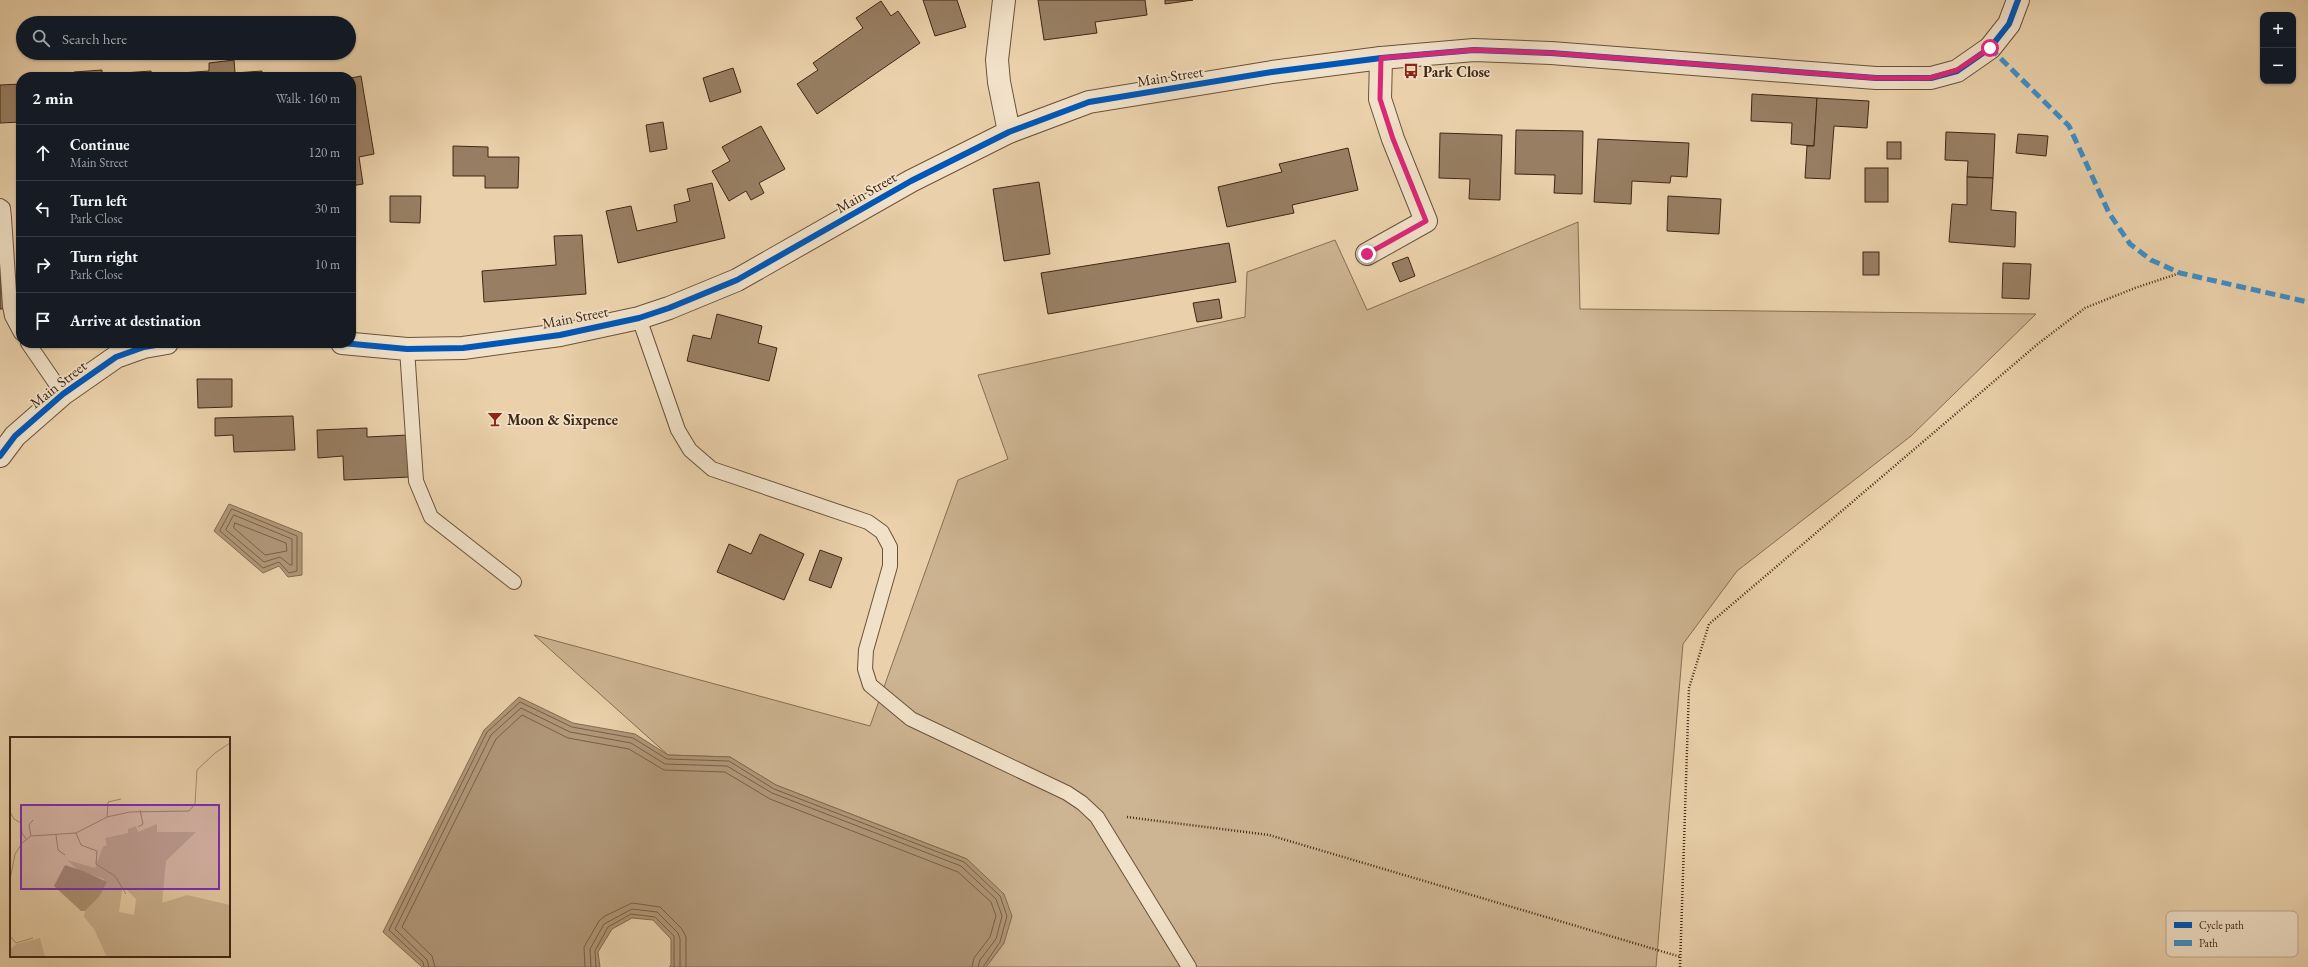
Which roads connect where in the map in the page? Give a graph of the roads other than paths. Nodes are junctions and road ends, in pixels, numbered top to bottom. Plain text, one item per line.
1 (1004, 0) edge
2 (2018, 0) edge
3 (1381, 58) junction
4 (1009, 132) junction
5 (0, 206) edge
6 (1367, 254) dead end
7 (639, 318) junction
8 (16, 324) edge
9 (356, 344) edge
10 (31, 348) edge
11 (134, 348) edge
12 (123, 349) edge
13 (406, 349) junction
14 (63, 394) junction
15 (0, 456) edge
16 (514, 582) dead end
17 (1189, 967) edge

1 - 4 street
2 - 3 street, Main Street
3 - 4 street, Main Street
3 - 6 street
4 - 7 street, Main Street
5 - 8 lane
7 - 13 street, Main Street
7 - 17 lane
9 - 13 street, Main Street
10 - 14 lane
11 - 12 street, Main Street
12 - 14 street, Main Street
13 - 16 lane
14 - 15 street, Main Street

